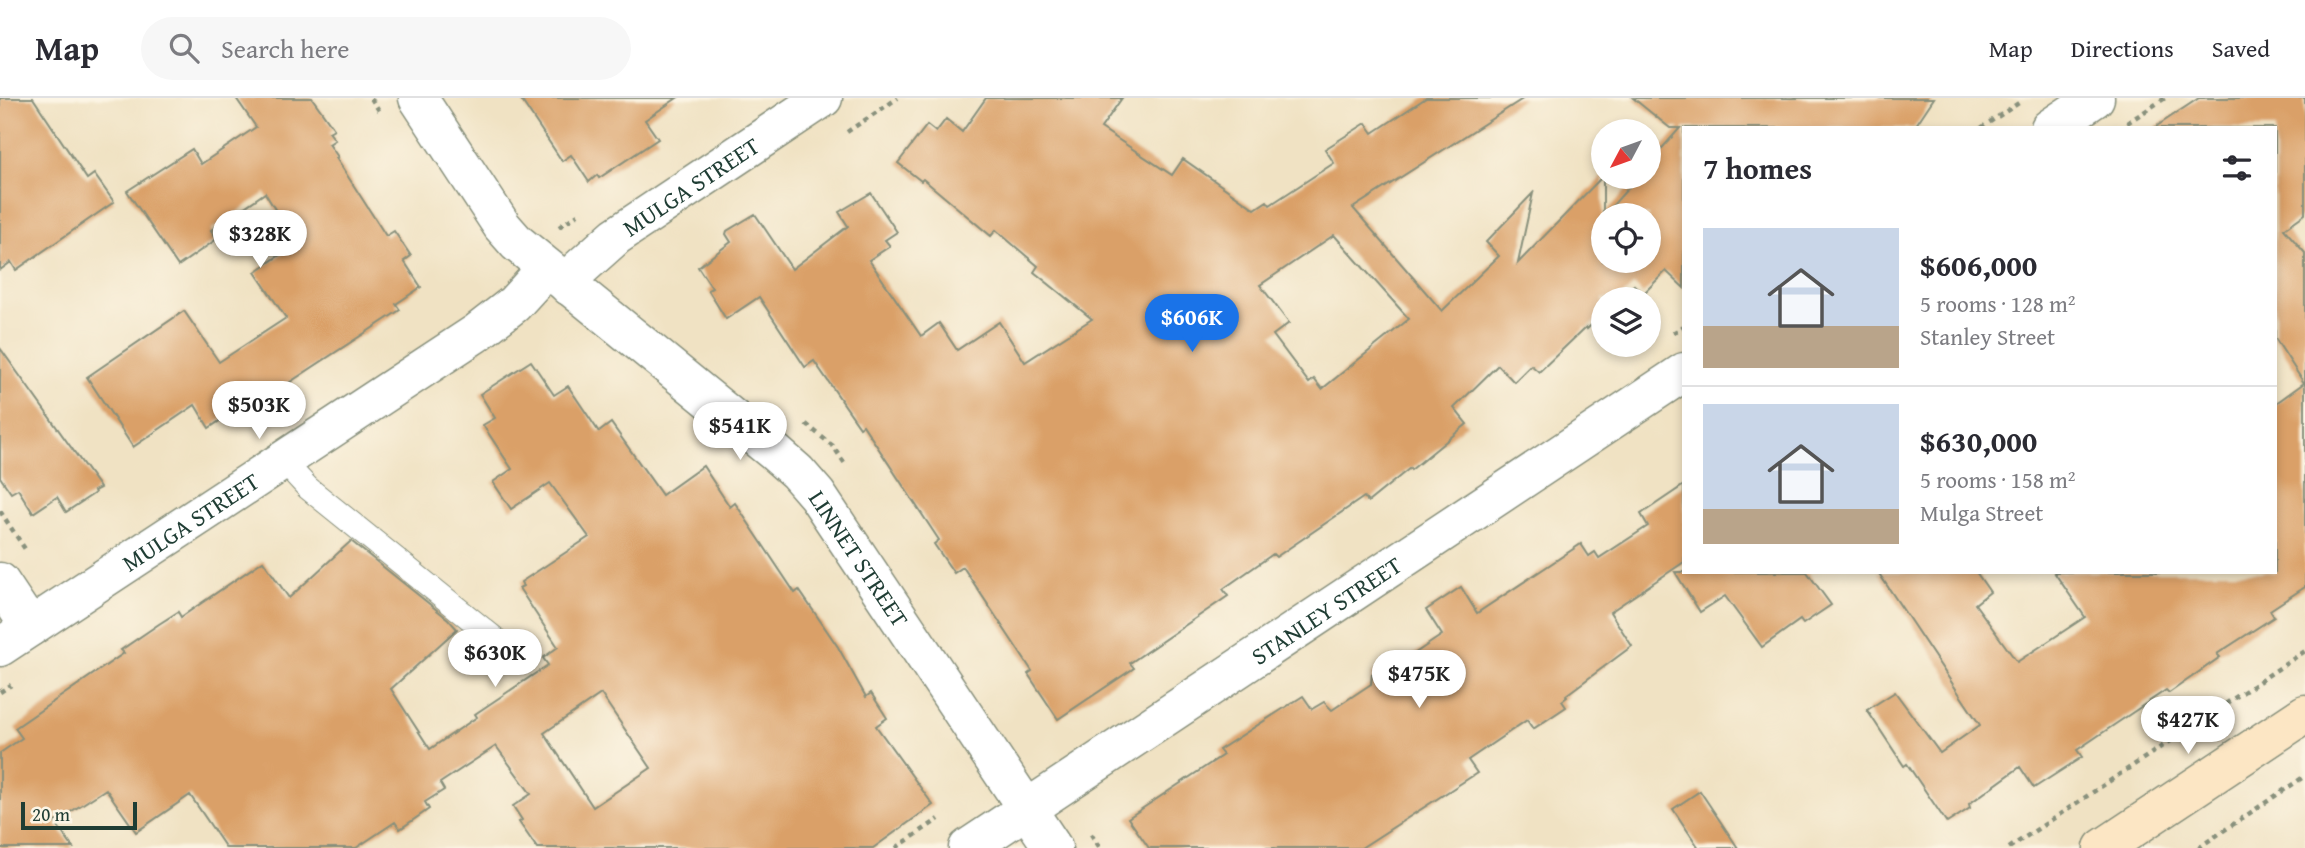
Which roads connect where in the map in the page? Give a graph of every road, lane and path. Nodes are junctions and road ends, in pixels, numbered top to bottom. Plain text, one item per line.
1 (371, 98) edge
2 (418, 98) edge
3 (823, 98) edge
4 (2026, 98) edge
5 (2095, 98) edge
6 (2165, 98) edge
7 (387, 121) dead end
8 (1984, 126) edge
9 (2053, 126) edge
10 (2124, 126) edge
11 (558, 277) junction
12 (1682, 373) edge
13 (283, 461) junction
14 (0, 512) edge
15 (34, 562) dead end
16 (0, 582) edge
17 (15, 637) edge
18 (494, 638) dead end
19 (2305, 651) edge
20 (2305, 714) edge
21 (2305, 776) edge
22 (1027, 809) junction
23 (950, 812) dead end
24 (896, 848) edge
25 (968, 848) edge
26 (1053, 848) edge
27 (2009, 848) edge
28 (2103, 848) edge
29 (2199, 848) edge

1 - 7 path
2 - 11 street, LINNET STREET
3 - 11 street, MULGA STREET
4 - 8 path
5 - 9 street
6 - 10 path
11 - 13 street, MULGA STREET
11 - 22 street, LINNET STREET
12 - 22 street, STANLEY STREET
13 - 17 street, MULGA STREET
13 - 18 lane
14 - 15 path
16 - 17 street
19 - 27 path
20 - 28 main road
21 - 29 path
22 - 25 street, STANLEY STREET
22 - 26 street, LINNET STREET
23 - 24 path

